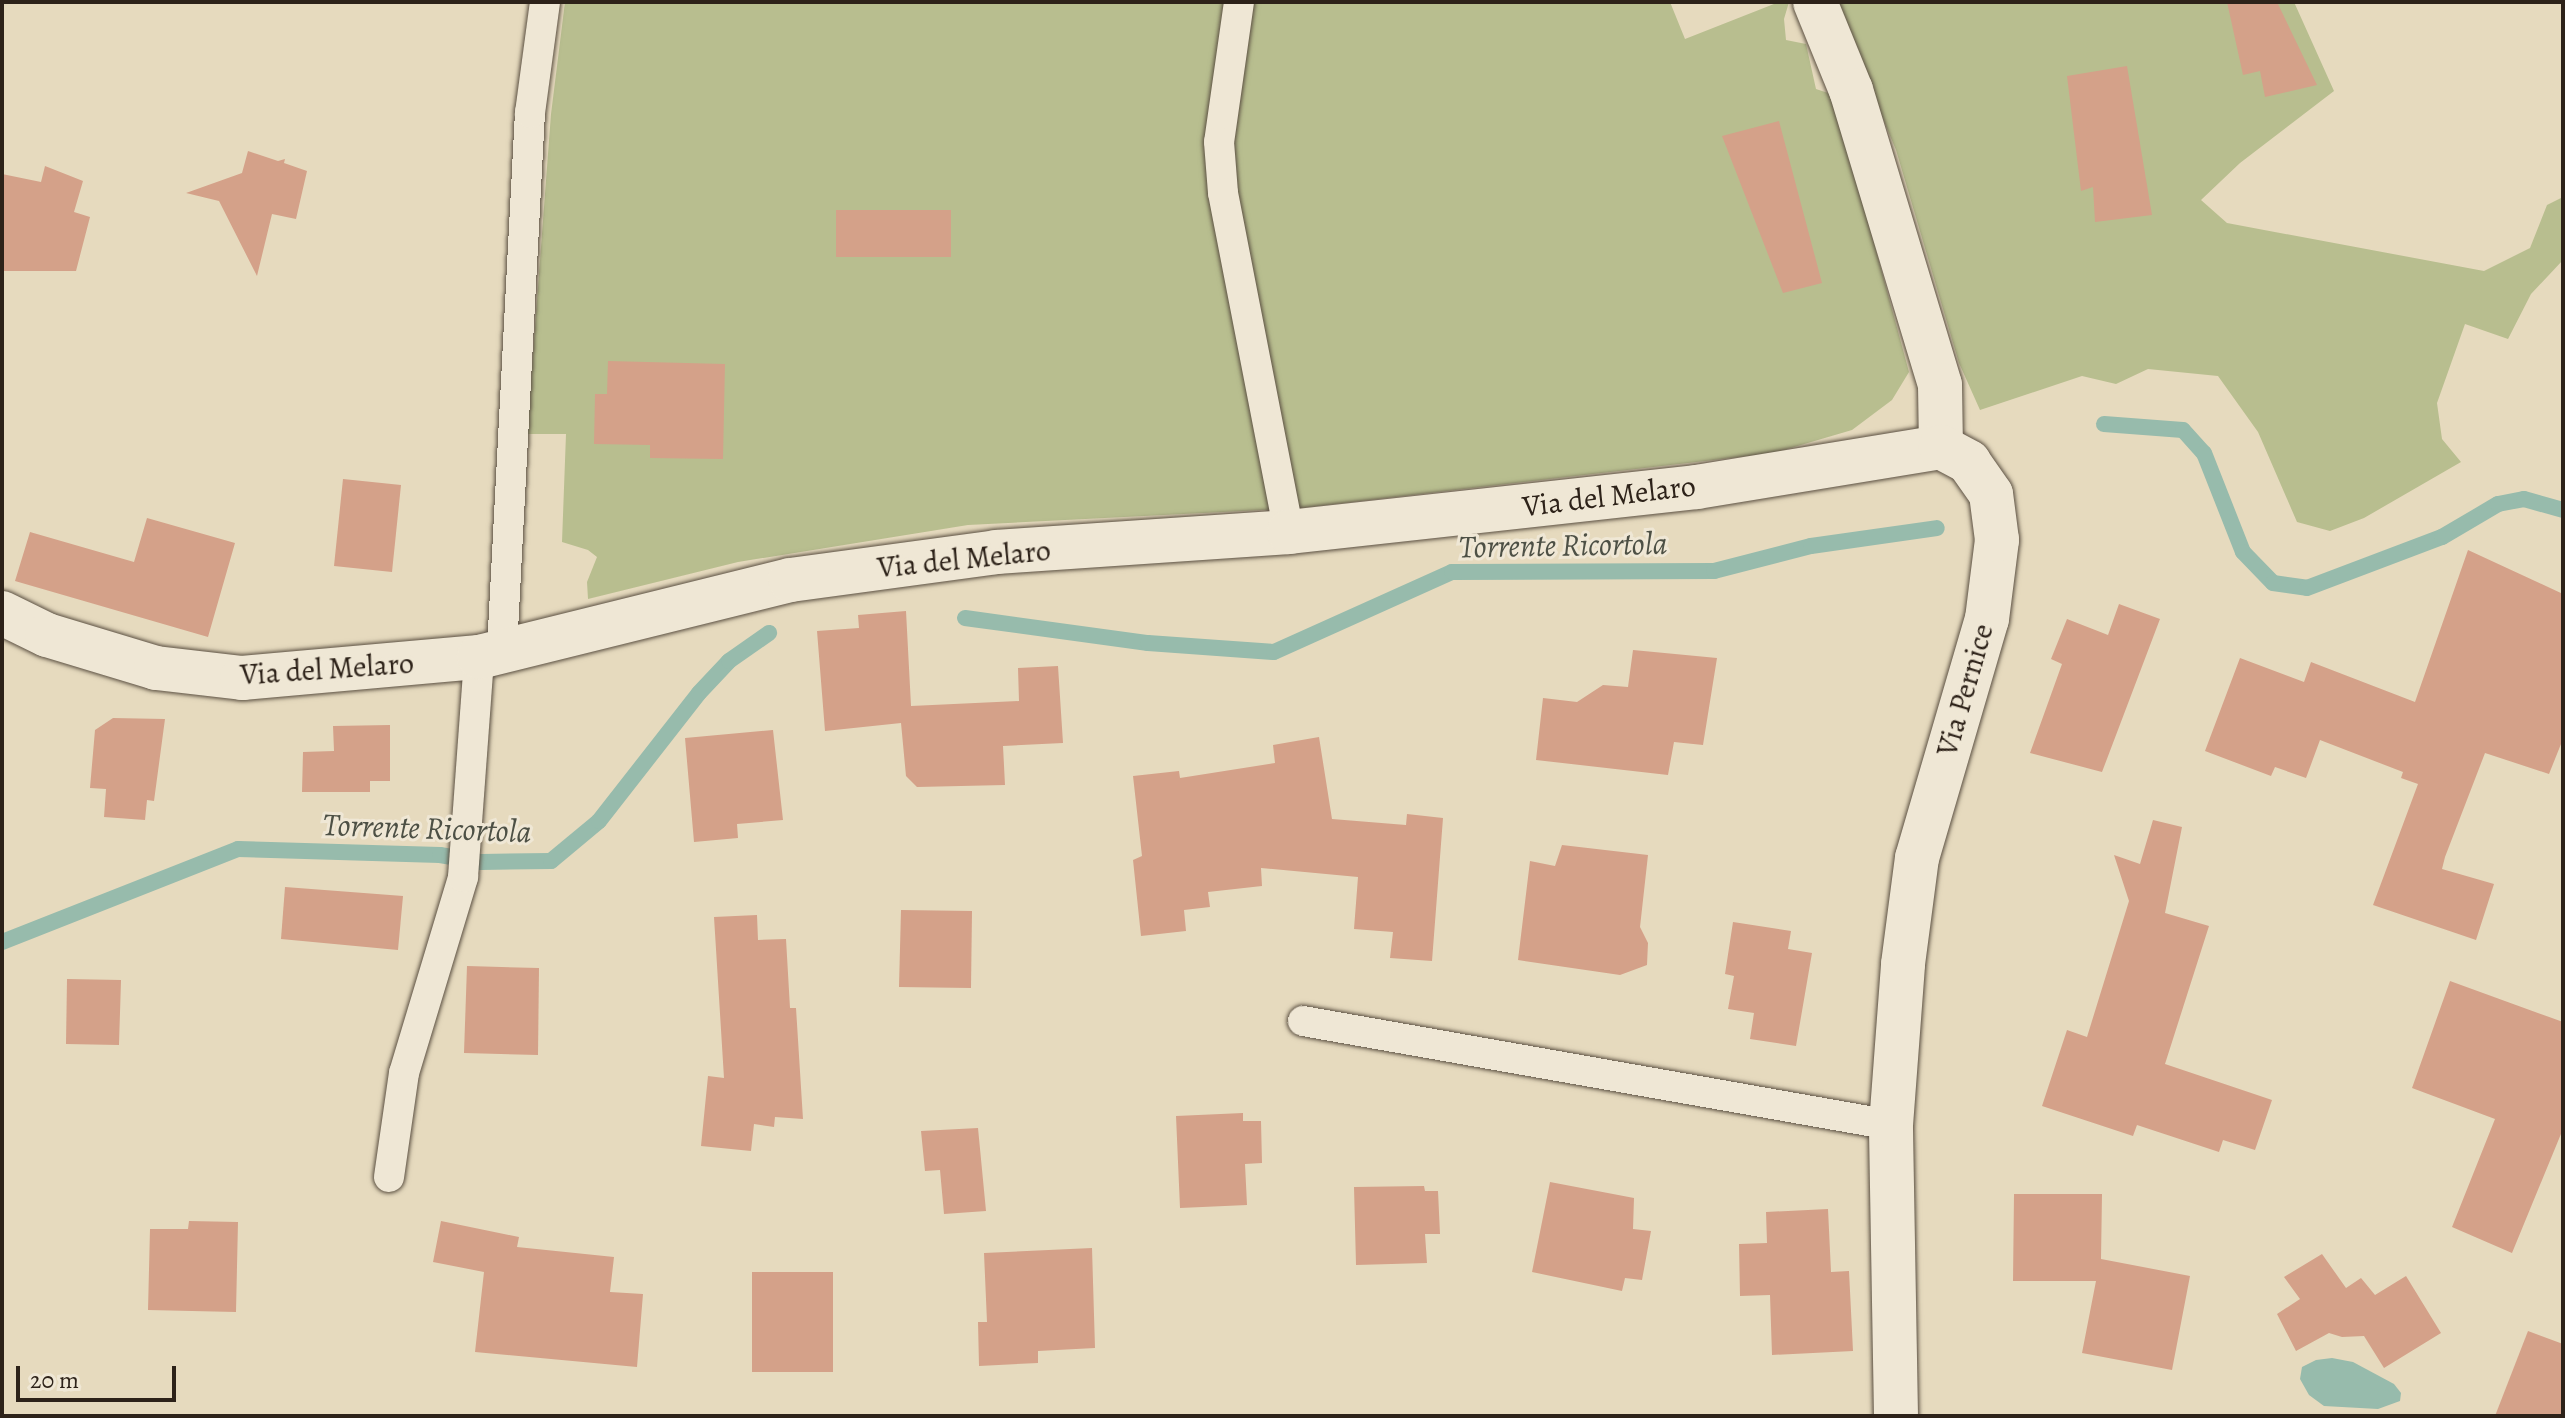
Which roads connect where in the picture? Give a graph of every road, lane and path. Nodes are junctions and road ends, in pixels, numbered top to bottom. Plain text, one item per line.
1 (545, 2) edge
2 (1239, 2) edge
3 (1815, 2) edge
4 (1955, 455) junction
5 (1289, 532) junction
6 (2, 613) edge
7 (490, 654) junction
8 (1303, 1021) dead end
9 (1891, 1125) junction
10 (389, 1177) dead end
11 (1896, 1416) edge

1 - 7 lane
2 - 5 lane
3 - 4 street
4 - 5 street, Via del Melaro
4 - 9 street, Via Pernice
5 - 7 street, Via del Melaro
6 - 7 street, Via del Melaro
7 - 10 lane
8 - 9 lane
9 - 11 street, Via Pernice

